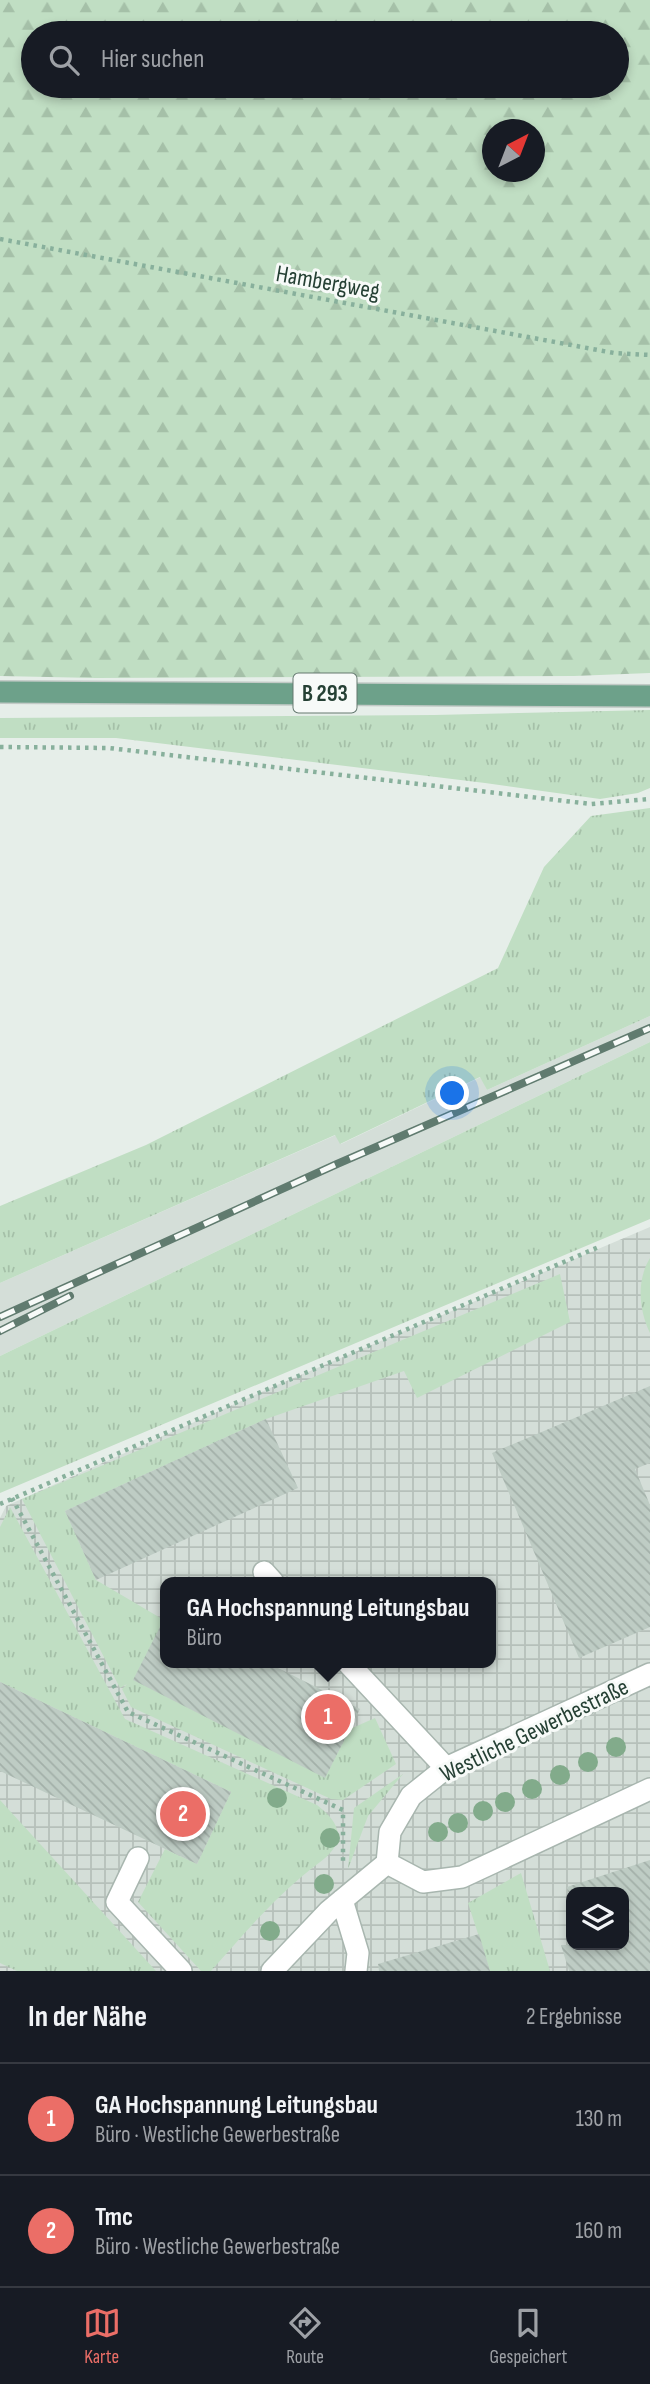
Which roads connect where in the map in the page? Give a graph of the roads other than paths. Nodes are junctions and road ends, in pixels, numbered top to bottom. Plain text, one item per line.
1 (0, 692) edge
2 (650, 696) edge
3 (353, 1668) edge
4 (650, 1674) edge
5 (446, 1768) junction
6 (650, 1789) edge
7 (138, 1858) dead end
8 (387, 1863) junction
9 (342, 1900) junction
10 (181, 1971) edge
11 (272, 1971) edge
12 (356, 1971) edge

1 - 2 main road, B 293
3 - 5 street
4 - 5 street, Westliche Gewerbestraße
5 - 8 street, Westliche Gewerbestraße
6 - 8 street
7 - 10 street
8 - 9 street
9 - 11 street
9 - 12 street

